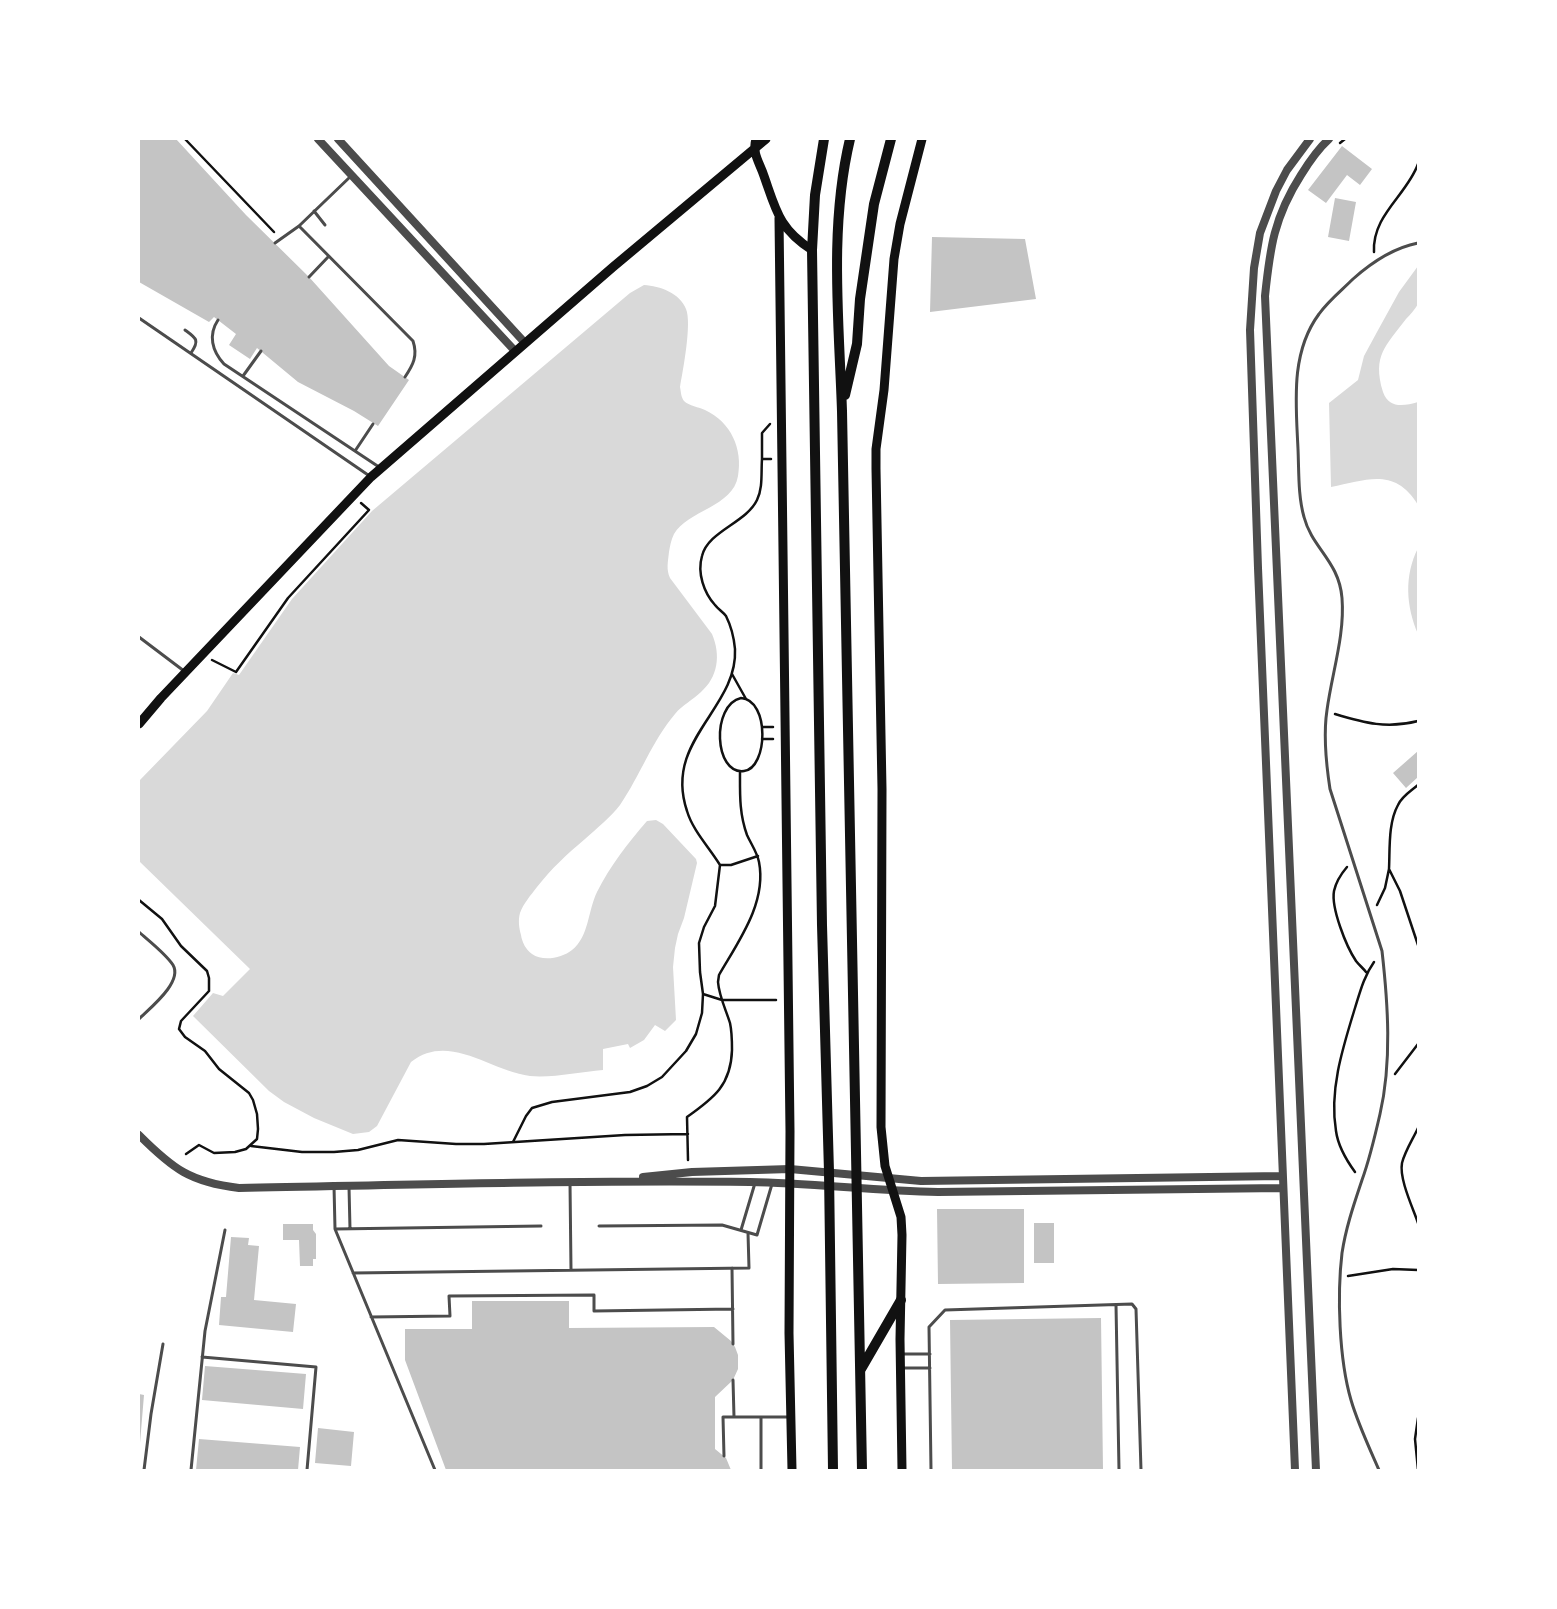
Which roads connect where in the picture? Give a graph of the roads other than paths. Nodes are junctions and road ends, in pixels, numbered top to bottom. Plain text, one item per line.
1 (318, 139) edge
2 (338, 139) edge
3 (756, 139) edge
4 (766, 139) edge
5 (824, 139) edge
6 (850, 139) edge
7 (891, 139) edge
8 (922, 139) edge
9 (1310, 139) edge
10 (1329, 139) edge
11 (753, 149) junction
12 (352, 175) junction
13 (314, 211) junction
14 (779, 218) junction
15 (326, 225) dead end
16 (299, 226) junction
17 (275, 242) dead end
18 (1418, 242) edge
19 (812, 250) junction
20 (328, 256) junction
21 (309, 277) dead end
22 (139, 318) edge
23 (218, 320) dead end
24 (185, 330) dead end
25 (525, 343) junction
26 (261, 351) dead end
27 (516, 351) junction
28 (191, 353) junction
29 (243, 376) junction
30 (405, 377) dead end
31 (842, 411) junction
32 (374, 424) dead end
33 (355, 451) junction
34 (382, 468) junction
35 (371, 477) junction
36 (139, 637) edge
37 (185, 672) junction
38 (139, 724) edge
39 (139, 932) edge
40 (139, 1019) edge
41 (139, 1135) edge
42 (790, 1169) junction
43 (829, 1172) junction
44 (857, 1174) junction
45 (1282, 1176) junction
46 (890, 1179) junction
47 (618, 1181) junction
48 (570, 1182) junction
49 (755, 1182) junction
50 (773, 1183) junction
51 (790, 1184) junction
52 (334, 1186) junction
53 (349, 1186) junction
54 (830, 1186) junction
55 (1283, 1188) junction
56 (857, 1189) junction
57 (893, 1191) junction
58 (541, 1226) dead end
59 (599, 1226) dead end
60 (335, 1229) junction
61 (350, 1229) junction
62 (225, 1230) dead end
63 (741, 1230) junction
64 (748, 1232) junction
65 (732, 1268) junction
66 (571, 1270) junction
67 (353, 1273) junction
68 (901, 1300) junction
69 (1116, 1305) junction
70 (733, 1309) junction
71 (372, 1317) junction
72 (163, 1344) dead end
73 (733, 1344) dead end
74 (900, 1354) junction
75 (930, 1354) junction
76 (202, 1357) junction
77 (901, 1368) junction
78 (930, 1368) junction
79 (861, 1370) junction
80 (733, 1380) dead end
81 (791, 1416) junction
82 (734, 1417) junction
83 (761, 1417) junction
84 (724, 1456) dead end
85 (144, 1470) edge
86 (191, 1470) edge
87 (307, 1470) edge
88 (435, 1470) edge
89 (761, 1470) edge
90 (792, 1470) edge
91 (833, 1470) edge
92 (862, 1470) edge
93 (902, 1470) edge
94 (931, 1470) edge
95 (1119, 1470) edge
96 (1141, 1470) edge
97 (1295, 1470) edge
98 (1316, 1470) edge
99 (1379, 1470) edge

1 - 12 street
2 - 25 street
3 - 11 main road
4 - 11 main road
5 - 19 main road
6 - 31 main road
7 - 31 main road
8 - 46 main road
9 - 45 street
10 - 98 street
11 - 14 main road
11 - 25 main road
12 - 13 lane
12 - 27 street
13 - 15 lane
13 - 16 lane
14 - 19 main road
14 - 42 main road
16 - 17 lane
16 - 20 lane
18 - 99 lane
19 - 43 main road
20 - 21 lane
20 - 30 lane
22 - 28 lane
23 - 29 lane
24 - 28 lane
25 - 27 main road
26 - 29 lane
27 - 34 main road
28 - 35 lane
29 - 33 lane
31 - 44 main road
32 - 33 lane
33 - 34 lane
34 - 35 main road
35 - 37 main road
36 - 37 lane
37 - 38 main road
39 - 40 lane
41 - 52 street
42 - 43 street
42 - 47 street
42 - 51 main road
43 - 44 street
43 - 54 main road
44 - 46 street
44 - 56 main road
45 - 46 street
45 - 55 street
46 - 57 main road
47 - 48 street
47 - 49 street
48 - 53 street
48 - 66 lane
49 - 50 street
49 - 63 lane
50 - 51 street
50 - 64 lane
51 - 54 street
51 - 81 main road
52 - 53 street
52 - 60 lane
53 - 61 lane
54 - 56 street
54 - 91 main road
55 - 57 street
55 - 97 street
56 - 57 street
56 - 79 main road
57 - 68 main road
58 - 61 lane
59 - 63 lane
60 - 61 lane
60 - 67 lane
62 - 76 lane
63 - 64 lane
64 - 65 lane
65 - 66 lane
65 - 70 lane
66 - 67 lane
67 - 71 lane
68 - 74 main road
68 - 79 main road
69 - 75 lane
69 - 95 lane
69 - 96 lane
70 - 71 lane
70 - 73 lane
71 - 88 lane
72 - 85 lane
74 - 75 lane
74 - 77 main road
75 - 78 lane
76 - 86 lane
76 - 87 lane
77 - 78 lane
77 - 93 main road
78 - 94 lane
79 - 92 main road
80 - 82 lane
81 - 83 lane
81 - 90 main road
82 - 83 lane
82 - 84 lane
83 - 89 lane

